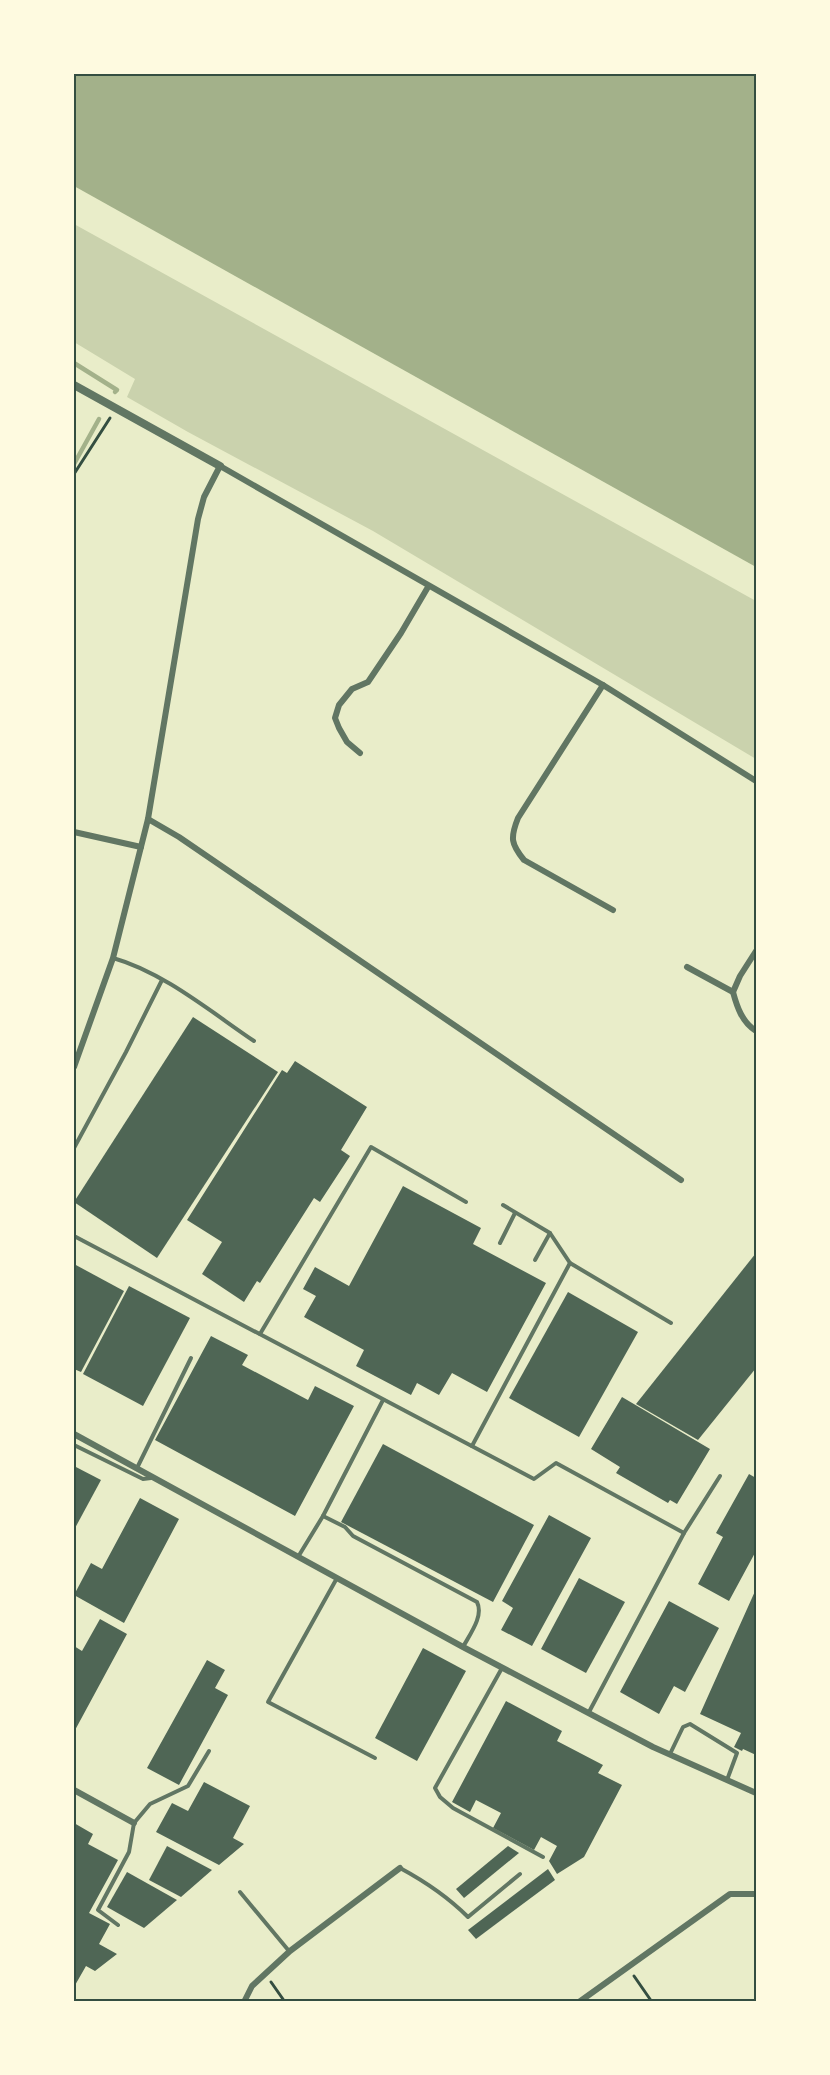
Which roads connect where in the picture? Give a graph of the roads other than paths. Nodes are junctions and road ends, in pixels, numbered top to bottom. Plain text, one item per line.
1 (74, 385) edge
2 (220, 466) junction
3 (428, 587) junction
4 (603, 685) junction
5 (360, 753) dead end
6 (756, 781) edge
7 (148, 819) junction
8 (74, 832) edge
9 (141, 847) junction
10 (613, 910) dead end
11 (756, 951) edge
12 (113, 958) junction
13 (687, 967) dead end
14 (162, 980) junction
15 (733, 992) junction
16 (756, 1031) edge
17 (254, 1041) dead end
18 (77, 1048) edge
19 (74, 1067) edge
20 (74, 1148) edge
21 (681, 1180) dead end
22 (466, 1202) dead end
23 (503, 1206) dead end
24 (515, 1213) junction
25 (550, 1233) junction
26 (74, 1236) edge
27 (500, 1243) dead end
28 (535, 1260) dead end
29 (570, 1263) junction
30 (670, 1323) dead end
31 (260, 1334) junction
32 (191, 1358) dead end
33 (383, 1400) junction
34 (74, 1434) edge
35 (74, 1444) edge
36 (472, 1446) junction
37 (136, 1469) junction
38 (720, 1476) dead end
39 (151, 1478) junction
40 (323, 1516) junction
41 (684, 1533) junction
42 (298, 1557) junction
43 (337, 1578) junction
44 (463, 1647) junction
45 (503, 1667) junction
46 (589, 1712) junction
47 (208, 1751) dead end
48 (669, 1754) junction
49 (375, 1758) dead end
50 (726, 1780) junction
51 (74, 1790) edge
52 (756, 1793) edge
53 (134, 1823) junction
54 (543, 1857) dead end
55 (400, 1868) joint
56 (520, 1874) dead end
57 (240, 1892) dead end
58 (756, 1894) edge
59 (118, 1925) dead end
60 (290, 1952) junction
61 (244, 2001) edge
62 (579, 2001) edge

1 - 2 street
2 - 3 street
2 - 7 street
3 - 4 street
3 - 5 street
4 - 6 street
4 - 10 street
7 - 9 street
7 - 21 street
8 - 9 street
9 - 12 street
11 - 15 street
12 - 14 lane
12 - 18 street
13 - 15 street
14 - 17 lane
14 - 20 lane
15 - 16 street
18 - 19 street
22 - 31 lane
23 - 24 lane
24 - 25 lane
24 - 27 lane
25 - 28 lane
25 - 29 lane
26 - 31 lane
29 - 30 lane
29 - 36 lane
31 - 33 lane
32 - 37 lane
33 - 36 lane
33 - 40 lane
34 - 37 street
35 - 39 lane
36 - 41 lane
37 - 39 street
38 - 41 lane
39 - 42 street
40 - 42 lane
40 - 44 lane
41 - 46 lane
42 - 43 street
43 - 44 street
43 - 49 lane
44 - 45 street
45 - 46 street
45 - 54 lane
46 - 48 street
47 - 53 lane
48 - 50 street
48 - 50 lane
50 - 52 street
51 - 53 street
53 - 59 lane
55 - 56 lane
55 - 60 street
57 - 60 lane
58 - 62 street
60 - 61 street

